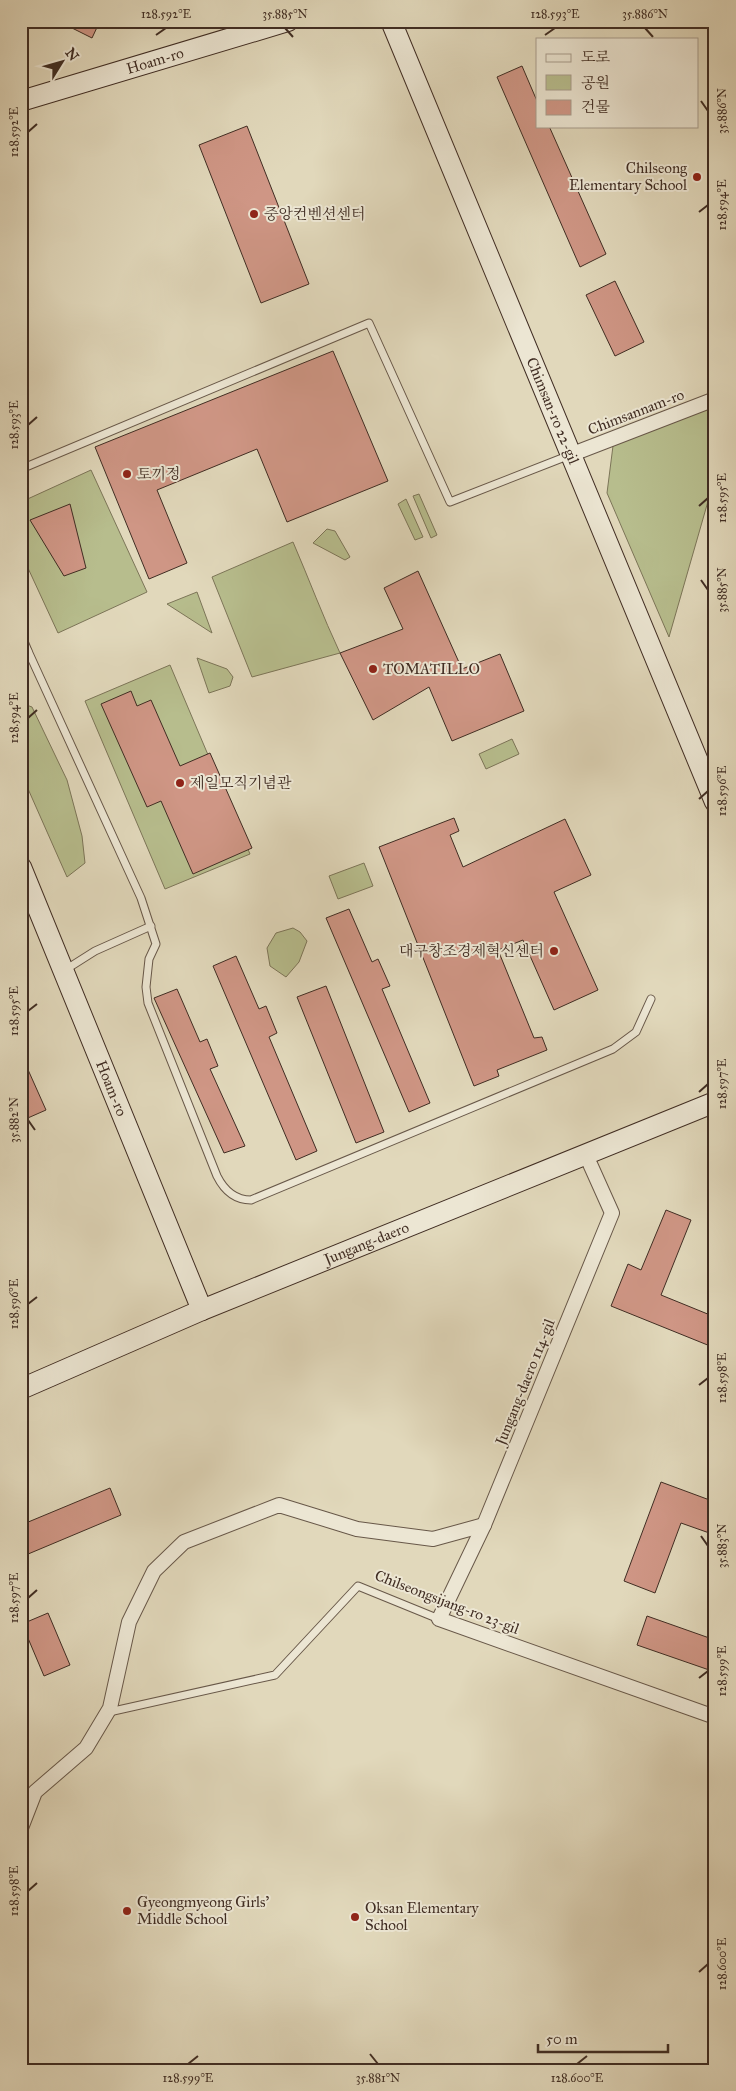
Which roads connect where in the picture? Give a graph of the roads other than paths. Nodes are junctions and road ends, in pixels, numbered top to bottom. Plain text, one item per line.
1 (288, 21) edge
2 (391, 21) edge
3 (21, 101) edge
4 (715, 399) edge
5 (570, 455) junction
6 (21, 469) edge
7 (21, 634) edge
8 (25, 652) edge
9 (715, 802) edge
10 (21, 867) edge
11 (151, 926) junction
12 (62, 971) junction
13 (651, 999) dead end
14 (715, 1102) edge
15 (586, 1155) junction
16 (202, 1310) junction
17 (21, 1389) edge
18 (484, 1525) junction
19 (439, 1619) junction
20 (108, 1712) junction
21 (715, 1717) edge
22 (21, 1828) edge

1 - 3 main road, Hoam-ro
2 - 5 main road, Chimsan-ro 22-gil
4 - 5 street, Chimsannam-ro
5 - 6 lane
5 - 9 main road, Chimsan-ro 22-gil
7 - 8 lane
8 - 11 lane
10 - 12 main road, Hoam-ro
11 - 12 lane
11 - 13 lane
12 - 16 main road, Hoam-ro
14 - 15 main road, Jungang-daero
15 - 16 main road, Jungang-daero
15 - 18 street, Jungang-daero 114-gil
16 - 17 main road, Jungang-daero
18 - 19 street, Jungang-daero 114-gil
18 - 20 street
19 - 20 lane, Chilseongsijang-ro 23-gil
19 - 21 street, Chilseongsijang-ro 23-gil
20 - 22 street

